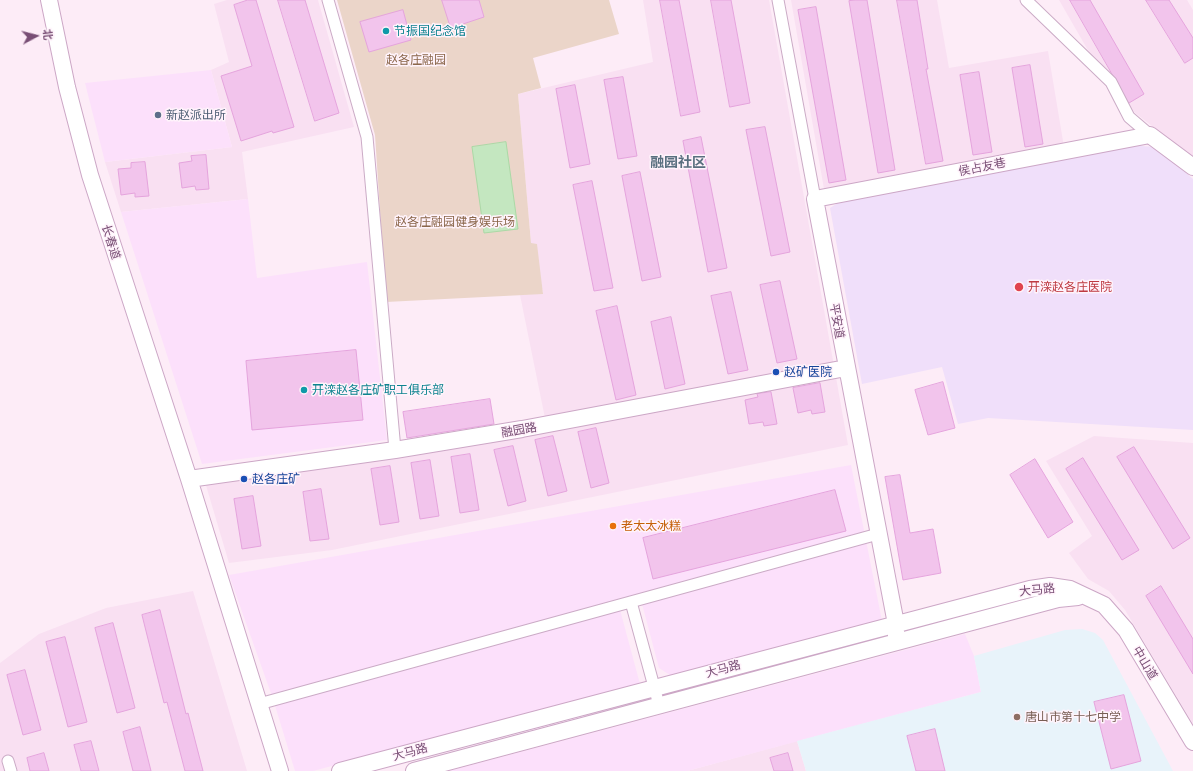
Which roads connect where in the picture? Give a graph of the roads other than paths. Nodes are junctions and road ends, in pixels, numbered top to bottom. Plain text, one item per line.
1 (49, 0) edge
2 (328, 0) edge
3 (778, 0) edge
4 (1026, 0) edge
5 (1150, 135) junction
6 (1193, 167) edge
7 (815, 198) junction
8 (846, 368) junction
9 (395, 450) junction
10 (189, 479) junction
11 (878, 534) junction
12 (1085, 596) junction
13 (631, 602) junction
14 (896, 624) junction
15 (896, 641) junction
16 (655, 688) junction
17 (259, 704) junction
18 (659, 705) junction
19 (1193, 742) edge
20 (280, 771) edge
21 (340, 771) edge
22 (414, 771) edge

1 - 10 street, 长春道
2 - 9 street
3 - 7 street, 平安道
4 - 5 street
5 - 6 street
5 - 7 street, 侯占友巷
7 - 8 street, 平安道
8 - 9 street, 融园路
8 - 11 street, 平安道
9 - 10 street, 融园路
10 - 17 street, 长春道
11 - 13 street
11 - 14 street, 平安道
12 - 14 street, 大马路
12 - 15 street, 大马路
12 - 19 street, 中山道
13 - 16 street
13 - 17 street
14 - 15 street, 平安道
14 - 16 street, 大马路
15 - 18 street, 大马路
16 - 18 street
16 - 21 street, 大马路
17 - 20 street, 长春道
18 - 22 street, 大马路

